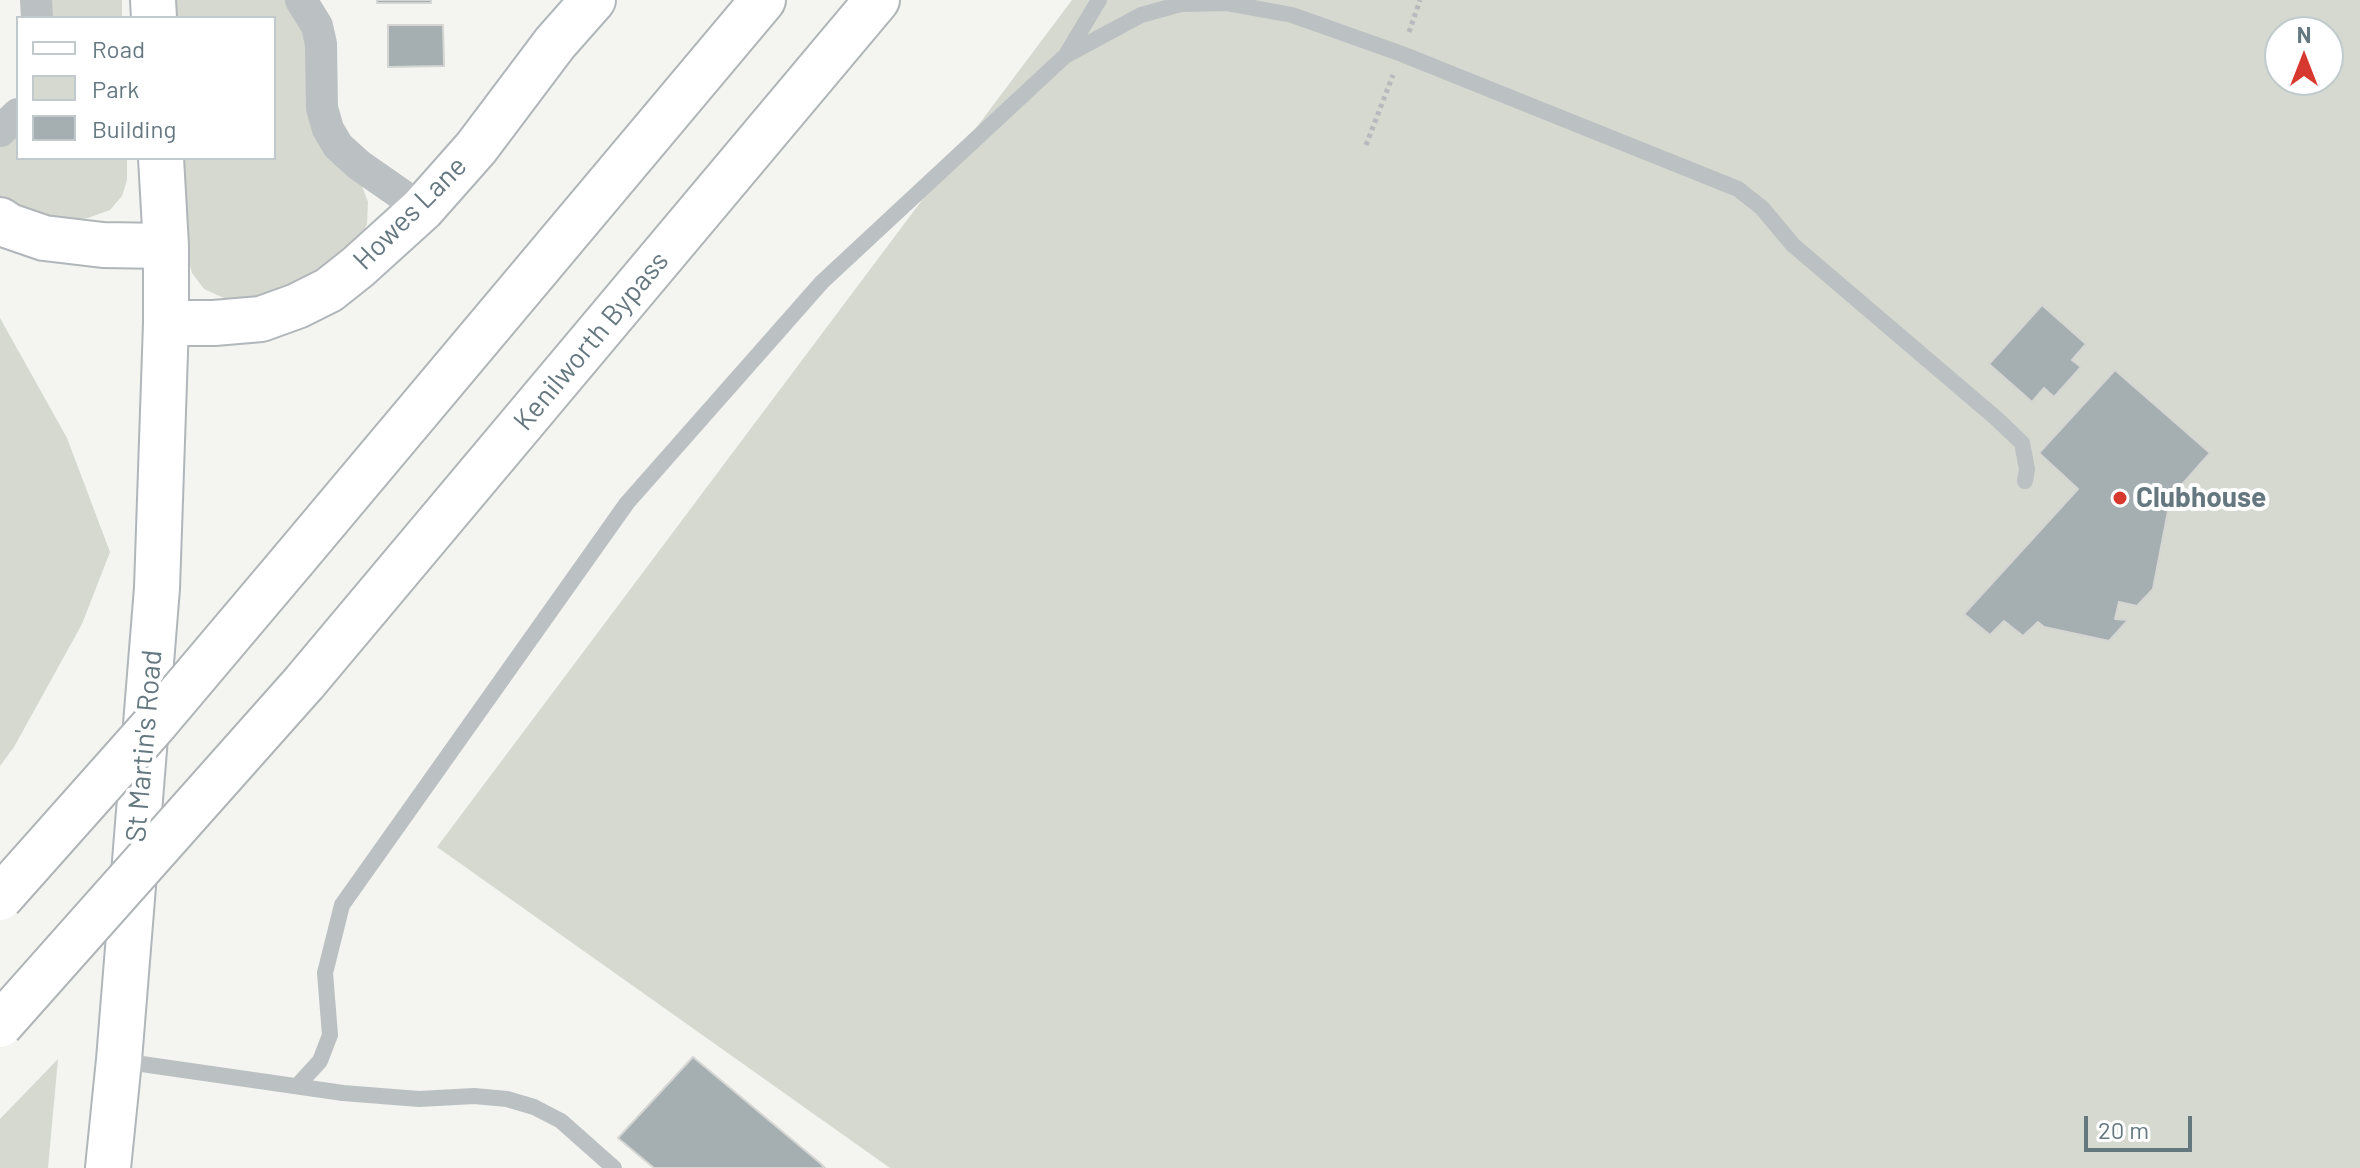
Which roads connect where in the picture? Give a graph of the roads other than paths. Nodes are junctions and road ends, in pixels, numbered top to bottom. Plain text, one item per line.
1 (301, 0) edge
2 (593, 0) edge
3 (763, 0) edge
4 (877, 0) edge
5 (1099, 0) edge
6 (1065, 56) junction
7 (16, 116) edge
8 (0, 131) edge
9 (161, 160) edge
10 (422, 209) junction
11 (3, 230) edge
12 (166, 246) junction
13 (166, 323) junction
14 (2025, 481) dead end
15 (0, 898) edge
16 (0, 1025) edge
17 (119, 1060) junction
18 (298, 1085) junction
19 (108, 1168) edge
20 (614, 1168) edge

1 - 10 street
2 - 10 main road, Howes Lane
3 - 15 main road, bridge
4 - 16 main road, Kenilworth Bypass, bridge
5 - 6 lane
6 - 14 lane
6 - 18 lane
7 - 8 street
9 - 12 main road, St Martin's Road
10 - 13 main road, Howes Lane
11 - 12 main road
12 - 13 main road, St Martin's Road
13 - 17 main road, St Martin's Road
17 - 18 lane
17 - 19 main road, St Martin's Road
18 - 20 lane

